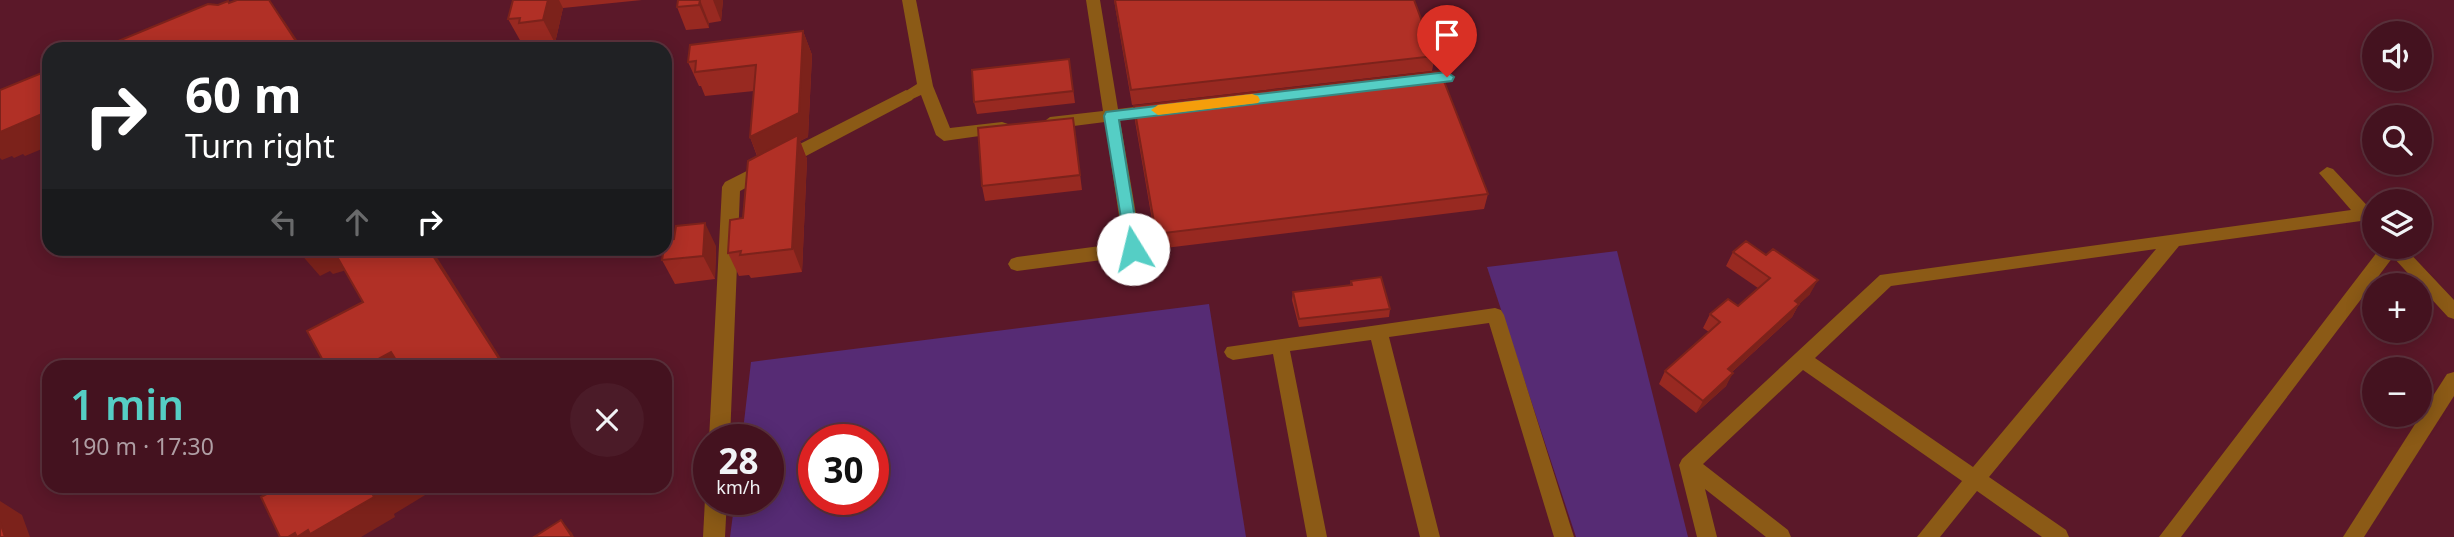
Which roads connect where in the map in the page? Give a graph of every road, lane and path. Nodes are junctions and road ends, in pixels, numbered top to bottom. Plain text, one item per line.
1 (909, 0) edge
2 (1093, 0) edge
3 (925, 86) junction
4 (906, 96) joint
5 (1178, 108) edge
6 (1111, 116) junction
7 (2327, 173) dead end
8 (2362, 211) edge
9 (2362, 221) edge
10 (2174, 240) junction
11 (2384, 259) edge
12 (2404, 259) edge
13 (1017, 264) dead end
14 (2454, 312) edge
15 (1378, 331) junction
16 (1280, 345) junction
17 (1233, 352) dead end
18 (1802, 359) junction
19 (2454, 380) edge
20 (720, 424) edge
21 (1689, 465) junction
22 (1975, 479) junction
23 (716, 515) edge
24 (715, 537) edge
25 (1317, 537) edge
26 (1430, 537) edge
27 (1564, 537) edge
28 (1707, 537) edge
29 (1781, 537) edge
30 (1927, 537) edge
31 (2059, 537) edge
32 (2169, 537) edge
33 (2353, 537) edge

1 - 3 street
2 - 6 street
3 - 4 street
3 - 6 street
4 - 20 street
5 - 6 street
6 - 13 street
7 - 8 street
9 - 10 street
10 - 18 street
10 - 22 street
11 - 32 street
12 - 14 street
15 - 16 street
15 - 26 street
15 - 27 street
16 - 17 street
16 - 25 street
18 - 21 street
18 - 22 street
19 - 33 street
21 - 28 street
21 - 29 street
22 - 30 street
22 - 31 street
23 - 24 street

